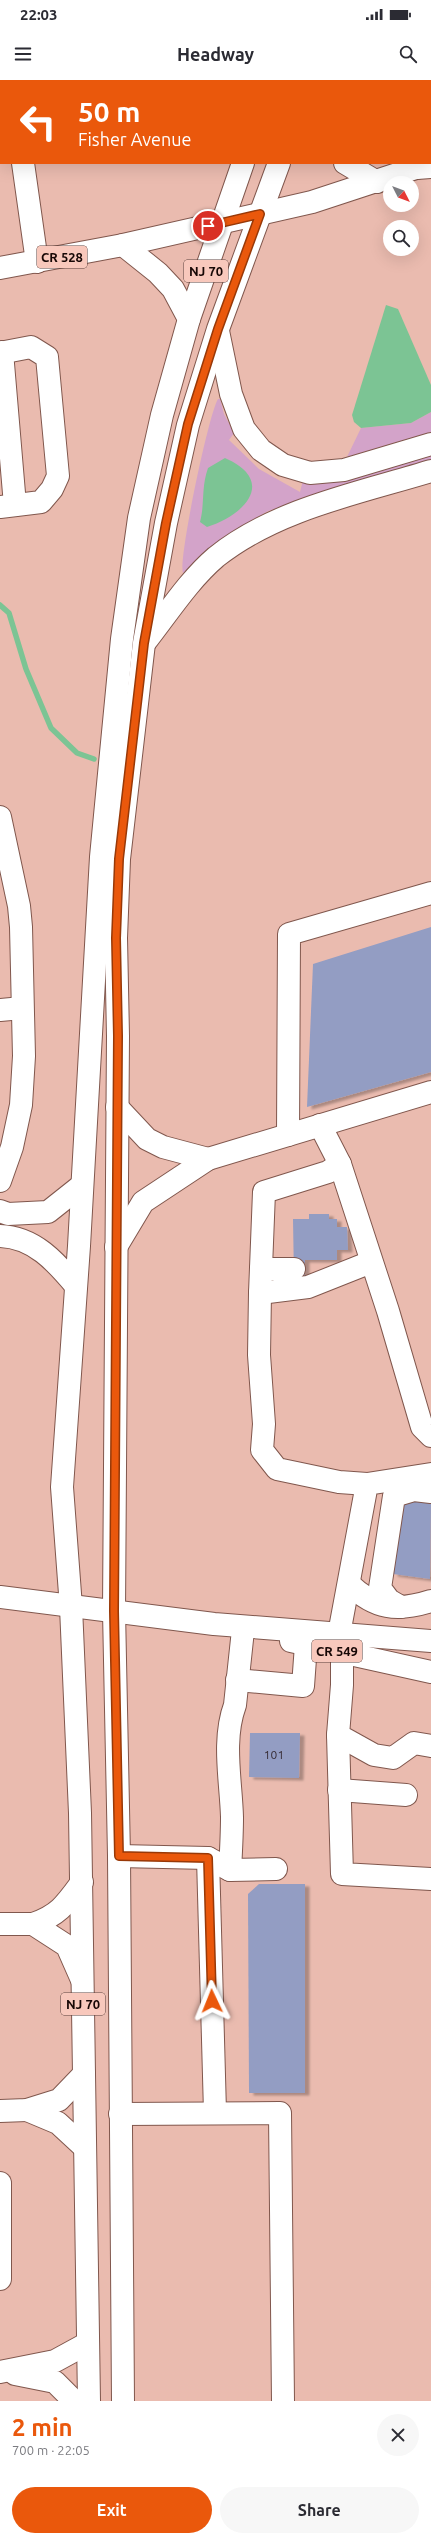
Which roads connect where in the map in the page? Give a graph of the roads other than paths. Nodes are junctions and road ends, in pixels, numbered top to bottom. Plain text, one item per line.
1 (23, 164) edge
2 (243, 164) edge
3 (279, 164) edge
4 (347, 164) edge
5 (424, 165) edge
6 (378, 182) junction
7 (260, 214) junction
8 (222, 222) junction
9 (124, 245) junction
10 (37, 262) junction
11 (0, 268) edge
12 (189, 319) junction
13 (218, 329) junction
14 (1, 352) edge
15 (431, 444) edge
16 (431, 471) edge
17 (8, 506) edge
18 (144, 643) junction
19 (0, 816) edge
20 (431, 893) edge
21 (22, 1008) junction
22 (0, 1010) edge
23 (431, 1092) edge
24 (117, 1107) junction
25 (320, 1125) junction
26 (288, 1135) junction
27 (208, 1159) junction
28 (340, 1164) junction
29 (0, 1181) edge
30 (82, 1185) junction
31 (0, 1211) edge
32 (0, 1236) edge
33 (116, 1247) junction
34 (371, 1262) junction
35 (261, 1269) junction
36 (335, 1276) junction
37 (76, 1286) junction
38 (260, 1293) junction
39 (431, 1436) edge
40 (431, 1474) edge
41 (368, 1484) junction
42 (431, 1492) edge
43 (349, 1584) junction
44 (0, 1597) edge
45 (431, 1601) edge
46 (71, 1607) junction
47 (401, 1607) junction
48 (114, 1611) junction
49 (214, 1624) junction
50 (243, 1630) junction
51 (431, 1641) edge
52 (341, 1643) junction
53 (306, 1645) junction
54 (431, 1672) edge
55 (237, 1680) junction
56 (338, 1735) junction
57 (431, 1746) edge
58 (340, 1790) junction
59 (406, 1795) dead end
60 (119, 1856) junction
61 (208, 1858) junction
62 (276, 1869) dead end
63 (230, 1870) junction
64 (431, 1879) edge
65 (82, 1882) junction
66 (0, 1924) edge
67 (32, 1924) junction
68 (82, 1980) junction
69 (84, 2074) junction
70 (27, 2110) junction
71 (0, 2111) edge
72 (215, 2112) junction
73 (120, 2114) junction
74 (85, 2148) junction
75 (0, 2183) edge
76 (0, 2223) edge
77 (0, 2279) edge
78 (88, 2343) junction
79 (0, 2372) edge
80 (74, 2401) edge
81 (89, 2401) edge
82 (123, 2401) edge
83 (283, 2401) edge

1 - 10 main road
2 - 8 main road, NJ 70
3 - 7 main road, NJ 70
4 - 6 main road
5 - 6 main road, CR 528
6 - 7 main road, CR 528
7 - 8 main road, CR 528
7 - 13 main road, NJ 70
8 - 9 main road, CR 528
8 - 12 main road, NJ 70
9 - 10 main road, CR 528
9 - 12 main road
10 - 11 main road, CR 528
12 - 30 main road, NJ 70
13 - 15 main road
13 - 18 main road, NJ 70
14 - 17 main road
14 - 17 main road
16 - 18 main road
18 - 24 main road, NJ 70
19 - 21 main road
20 - 26 main road
21 - 22 main road
21 - 29 main road
23 - 25 main road
24 - 27 main road
24 - 33 main road, NJ 70
25 - 26 main road
25 - 28 main road
26 - 27 main road
27 - 33 main road
28 - 34 main road
28 - 35 main road
30 - 31 main road
30 - 37 main road, NJ 70
32 - 37 main road
33 - 48 main road, NJ 70
34 - 36 main road
34 - 39 main road
35 - 36 main road
35 - 38 main road
36 - 38 main road
37 - 46 main road, NJ 70
38 - 41 main road
40 - 41 main road
41 - 43 main road
42 - 47 main road
43 - 47 main road
43 - 52 main road
44 - 46 main road, CR 549
45 - 47 main road
46 - 48 main road, CR 549
46 - 65 main road, NJ 70
48 - 49 main road, CR 549
48 - 60 main road, NJ 70
49 - 50 main road, CR 549
49 - 52 main road, CR 549
50 - 53 main road, CR 549
50 - 55 main road
51 - 52 main road, CR 549
52 - 53 main road, CR 549
52 - 54 main road, CR 549
52 - 56 main road
53 - 55 main road
55 - 63 main road
56 - 57 main road
56 - 58 main road
58 - 59 main road
58 - 64 main road
60 - 61 main road
60 - 73 main road, NJ 70
61 - 63 main road
61 - 72 main road
62 - 63 main road
65 - 67 main road
65 - 68 main road, NJ 70
66 - 67 main road
67 - 68 main road
68 - 69 main road, NJ 70
69 - 70 main road
69 - 74 main road, NJ 70
70 - 71 main road
70 - 74 main road
72 - 73 main road
72 - 83 main road
73 - 82 main road, NJ 70
74 - 78 main road, NJ 70
75 - 76 main road
76 - 77 main road
78 - 79 main road
78 - 81 main road, NJ 70
79 - 80 main road

